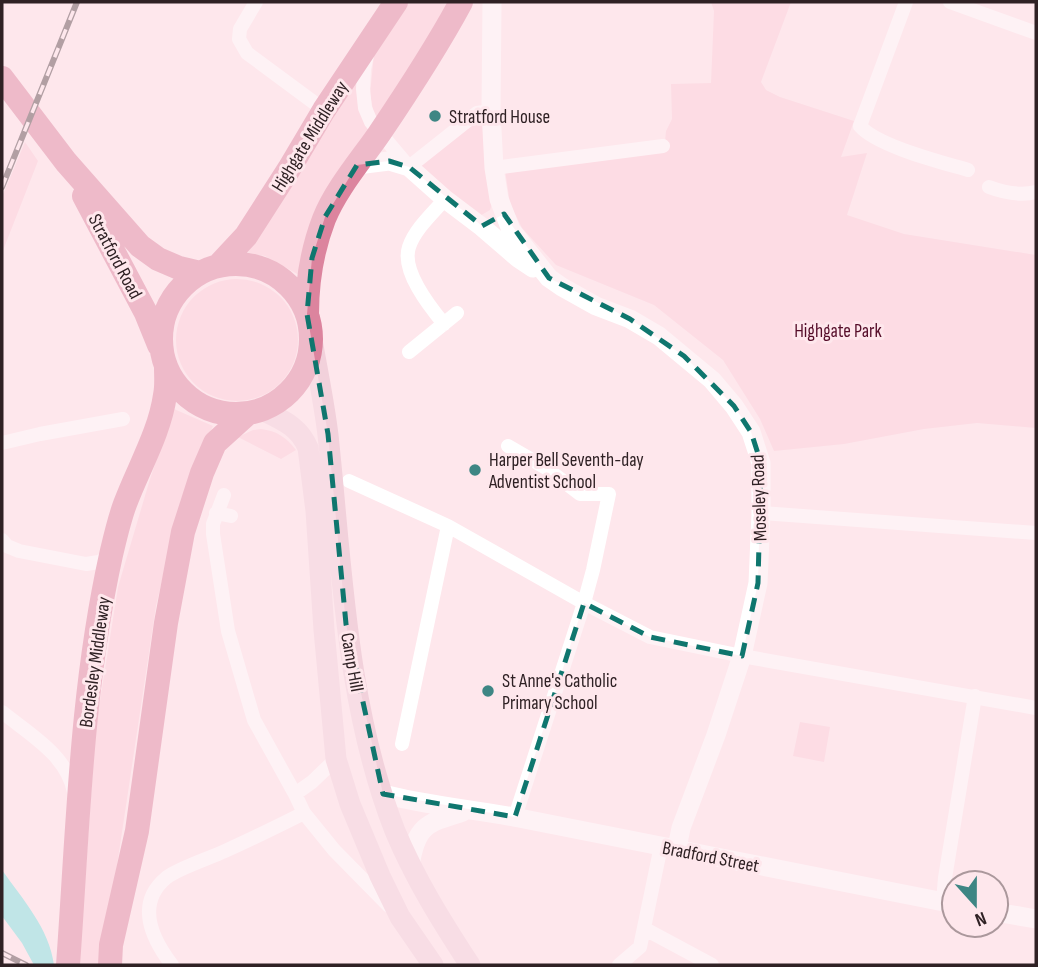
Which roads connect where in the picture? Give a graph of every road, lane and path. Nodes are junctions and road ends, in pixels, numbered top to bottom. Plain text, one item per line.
1 (256, 2) edge
2 (396, 2) edge
3 (461, 2) edge
4 (492, 2) edge
5 (906, 2) edge
6 (950, 2) edge
7 (1036, 33) edge
8 (372, 39) junction
9 (2, 78) edge
10 (324, 110) junction
11 (491, 111) junction
12 (380, 132) junction
13 (663, 146) dead end
14 (66, 162) junction
15 (357, 166) junction
16 (409, 167) junction
17 (494, 168) junction
18 (968, 170) dead end
19 (989, 187) dead end
20 (1036, 192) edge
21 (445, 199) junction
22 (504, 214) junction
23 (482, 227) junction
24 (209, 270) junction
25 (549, 278) junction
26 (457, 313) dead end
27 (444, 324) junction
28 (309, 325) junction
29 (409, 352) dead end
30 (164, 360) junction
31 (254, 412) junction
32 (123, 419) dead end
33 (2, 443) edge
34 (508, 446) dead end
35 (349, 481) dead end
36 (224, 495) dead end
37 (216, 513) junction
38 (761, 513) junction
39 (231, 516) dead end
40 (447, 526) junction
41 (1036, 533) edge
42 (4, 546) edge
43 (111, 555) junction
44 (584, 603) junction
45 (742, 656) junction
46 (975, 696) junction
47 (1036, 708) edge
48 (2, 712) edge
49 (402, 744) dead end
50 (336, 759) junction
51 (295, 794) junction
52 (383, 794) junction
53 (350, 804) junction
54 (77, 807) junction
55 (468, 810) junction
56 (304, 813) junction
57 (515, 817) junction
58 (669, 847) junction
59 (411, 866) junction
60 (946, 869) edge
61 (940, 900) edge
62 (1010, 914) edge
63 (400, 917) junction
64 (1036, 919) edge
65 (645, 929) junction
66 (68, 965) edge
67 (110, 965) edge
68 (172, 965) edge
69 (433, 965) edge
70 (470, 965) edge
71 (619, 965) edge
72 (712, 965) edge

1 - 10 street
2 - 8 highway, Highgate Middleway
3 - 12 highway
4 - 11 street, Moseley Road
5 - 18 street
6 - 7 street
8 - 10 highway, Highgate Middleway
8 - 12 street
9 - 14 highway, Stratford Road
10 - 24 highway, Highgate Middleway
11 - 16 street
11 - 17 street, Moseley Road
12 - 15 highway
12 - 16 street
13 - 17 street
14 - 24 highway, Stratford Road
14 - 30 highway, Stratford Road
15 - 16 street
15 - 28 highway
16 - 21 street
17 - 22 street, Moseley Road
19 - 20 street
21 - 23 street
21 - 27 street
22 - 23 street
22 - 25 street, Moseley Road
23 - 25 street
24 - 28 highway
24 - 30 highway
25 - 38 street, Moseley Road
26 - 27 street
27 - 29 street
28 - 31 highway
28 - 52 main road, Camp Hill
30 - 31 highway
30 - 43 highway, Bordesley Middleway
31 - 50 main road, Camp Hill
31 - 67 highway
32 - 33 street
34 - 44 street
35 - 40 street
36 - 37 street
37 - 39 street
37 - 51 street
38 - 41 street
38 - 45 street, Moseley Road
40 - 44 street
40 - 49 street
42 - 43 street
43 - 54 highway, Bordesley Middleway
44 - 45 street
44 - 57 street
45 - 46 street
45 - 58 street, Moseley Road
46 - 47 street
46 - 60 street
48 - 54 street
50 - 51 street
50 - 53 main road, Camp Hill
51 - 56 street
52 - 53 main road
52 - 55 street, Bradford Street
52 - 59 main road, Camp Hill
53 - 63 main road, Camp Hill
54 - 66 highway, Bordesley Middleway
55 - 57 street, Bradford Street
55 - 59 street, Bradford Street
56 - 63 street
56 - 68 street
57 - 58 street, Bradford Street
58 - 61 street, Bradford Street
58 - 65 street
59 - 70 main road, Camp Hill
62 - 64 street
63 - 69 main road, Camp Hill
65 - 71 street
65 - 72 street

